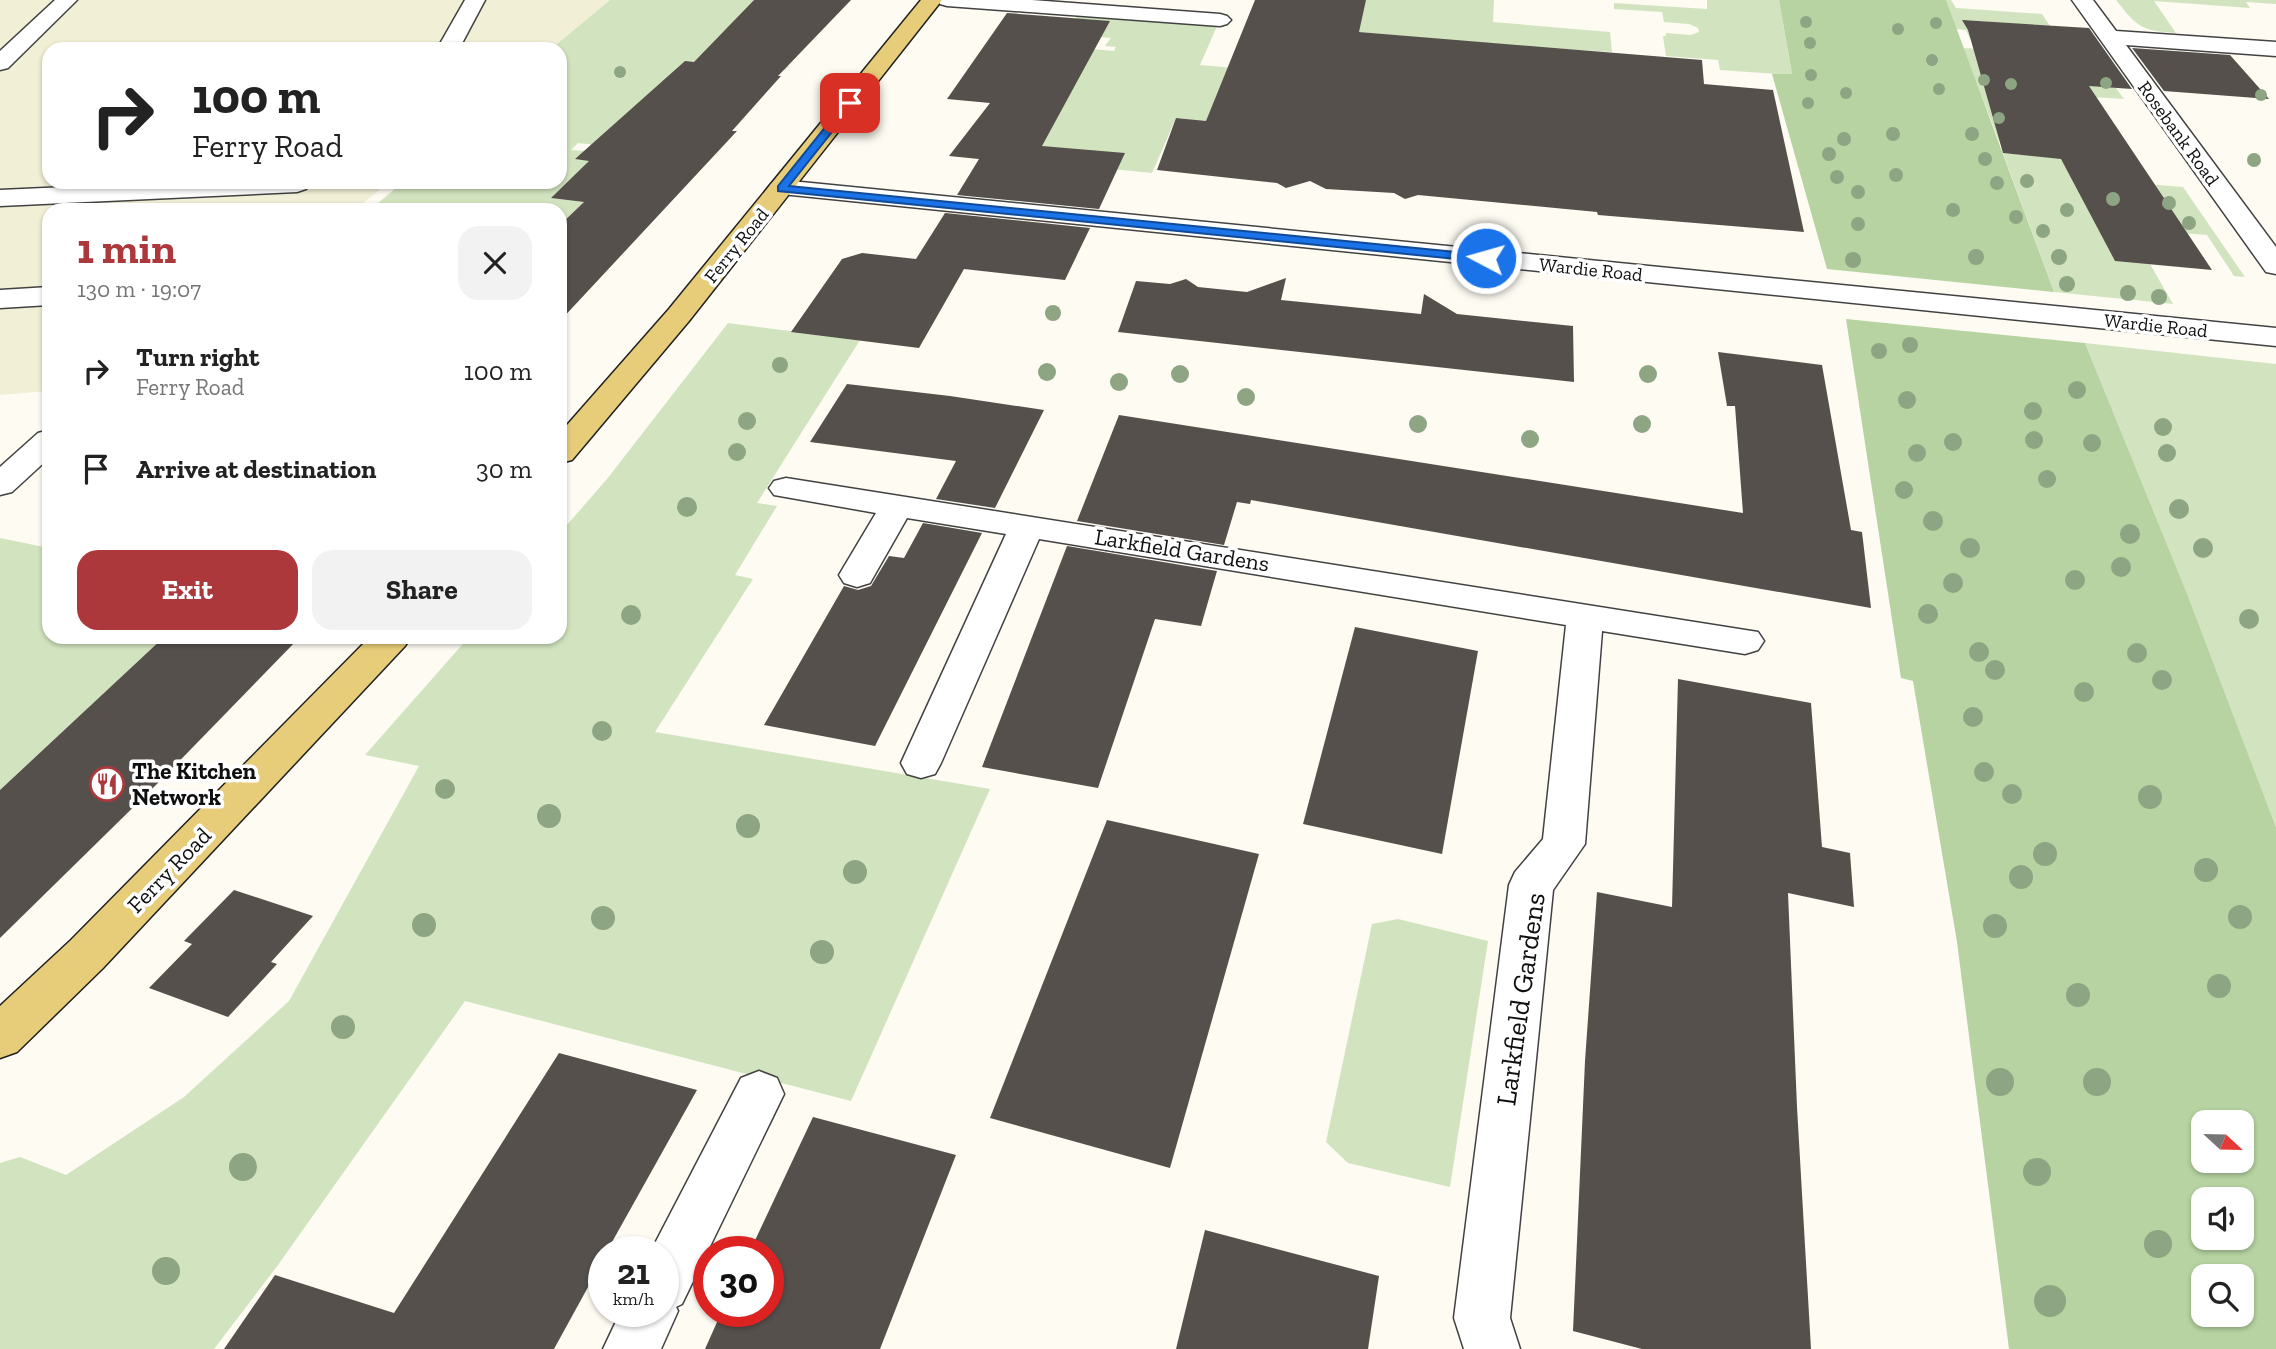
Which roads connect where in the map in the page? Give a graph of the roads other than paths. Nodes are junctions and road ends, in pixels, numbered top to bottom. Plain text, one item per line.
1 (66, 0) edge
2 (475, 0) edge
3 (932, 0) edge
4 (947, 0) edge
5 (2081, 0) edge
6 (1220, 20) dead end
7 (2109, 37) junction
8 (452, 42) edge
9 (2276, 50) edge
10 (0, 63) edge
11 (781, 188) junction
12 (181, 189) edge
13 (297, 189) edge
14 (0, 198) edge
15 (286, 203) edge
16 (2276, 266) edge
17 (42, 296) edge
18 (0, 299) edge
19 (2276, 337) edge
20 (567, 445) edge
21 (42, 446) edge
22 (0, 485) edge
23 (786, 488) dead end
24 (897, 506) junction
25 (1027, 526) junction
26 (857, 575) dead end
27 (1585, 615) junction
28 (1745, 641) dead end
29 (385, 644) edge
30 (921, 763) dead end
31 (0, 1037) edge
32 (759, 1094) dead end
33 (679, 1253) edge
34 (642, 1327) edge
35 (631, 1349) edge
36 (1492, 1349) edge

1 - 10 street
2 - 8 street
3 - 11 main road, Ferry Road
4 - 6 street
5 - 7 street, Rosebank Road
7 - 9 street
7 - 16 street, Rosebank Road
11 - 19 street, Wardie Road
11 - 20 main road, Ferry Road
12 - 14 street
13 - 15 street
17 - 18 street
21 - 22 street
23 - 24 street, Larkfield Gardens
24 - 25 street, Larkfield Gardens
24 - 26 street
25 - 27 street, Larkfield Gardens
25 - 30 street
27 - 28 street, Larkfield Gardens
27 - 36 street, Larkfield Gardens
29 - 31 main road, Ferry Road
32 - 33 street
34 - 35 street

